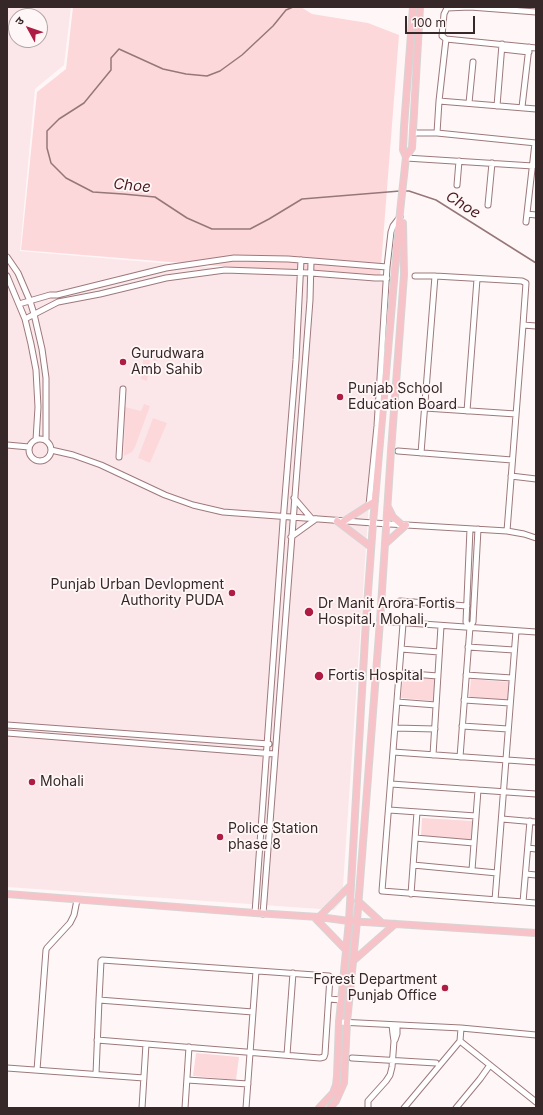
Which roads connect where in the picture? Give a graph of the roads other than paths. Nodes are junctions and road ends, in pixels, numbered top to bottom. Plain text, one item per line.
1 (420, 7) edge
2 (412, 8) edge
3 (536, 12) edge
4 (446, 39) junction
5 (502, 47) junction
6 (536, 48) edge
7 (529, 49) junction
8 (473, 62) dead end
9 (439, 101) junction
10 (469, 103) junction
11 (497, 106) junction
12 (522, 107) junction
13 (536, 108) edge
14 (413, 133) junction
15 (437, 133) junction
16 (536, 143) edge
17 (406, 157) junction
18 (459, 161) junction
19 (492, 163) junction
20 (533, 166) junction
21 (534, 177) edge
22 (457, 186) dead end
23 (488, 205) dead end
24 (400, 214) junction
25 (527, 214) junction
26 (536, 215) edge
27 (526, 222) dead end
28 (7, 257) edge
29 (302, 260) junction
30 (311, 261) junction
31 (387, 267) junction
32 (301, 272) junction
33 (311, 273) junction
34 (7, 276) edge
35 (415, 276) dead end
36 (435, 276) junction
37 (387, 278) junction
38 (477, 279) junction
39 (300, 299) junction
40 (310, 300) junction
41 (30, 301) junction
42 (19, 304) junction
43 (34, 314) junction
44 (25, 319) junction
45 (523, 325) junction
46 (536, 326) edge
47 (296, 360) junction
48 (304, 360) junction
49 (123, 389) dead end
50 (425, 408) junction
51 (467, 411) junction
52 (516, 414) junction
53 (291, 422) junction
54 (300, 423) junction
55 (36, 440) junction
56 (46, 440) junction
57 (7, 445) edge
58 (30, 447) junction
59 (51, 450) junction
60 (398, 451) dead end
61 (421, 453) junction
62 (119, 457) dead end
63 (512, 460) junction
64 (511, 476) junction
65 (536, 480) edge
66 (294, 498) junction
67 (372, 503) junction
68 (388, 506) junction
69 (284, 517) junction
70 (293, 518) junction
71 (314, 519) junction
72 (337, 521) junction
73 (344, 521) junction
74 (373, 524) junction
75 (386, 524) junction
76 (404, 525) junction
77 (470, 529) junction
78 (478, 529) junction
79 (507, 531) junction
80 (291, 537) junction
81 (536, 538) edge
82 (385, 544) junction
83 (371, 547) junction
84 (400, 601) dead end
85 (467, 606) junction
86 (380, 621) junction
87 (403, 624) junction
88 (441, 626) junction
89 (470, 627) junction
90 (516, 631) junction
91 (536, 632) edge
92 (468, 647) junction
93 (401, 649) junction
94 (514, 650) junction
95 (439, 652) junction
96 (399, 673) junction
97 (466, 675) junction
98 (438, 676) junction
99 (512, 678) junction
100 (464, 700) junction
101 (397, 702) junction
102 (510, 703) junction
103 (436, 705) junction
104 (8, 725) edge
105 (462, 726) junction
106 (395, 728) junction
107 (435, 729) junction
108 (508, 729) junction
109 (72, 730) junction
110 (8, 733) edge
111 (72, 738) junction
112 (204, 740) junction
113 (267, 744) junction
114 (276, 745) junction
115 (203, 748) junction
116 (393, 752) junction
117 (266, 753) junction
118 (275, 754) junction
119 (433, 755) junction
120 (460, 757) junction
121 (506, 760) junction
122 (536, 762) edge
123 (391, 784) junction
124 (478, 790) junction
125 (504, 792) junction
126 (536, 794) edge
127 (389, 810) junction
128 (417, 812) junction
129 (476, 816) junction
130 (502, 819) junction
131 (533, 821) edge
132 (415, 838) junction
133 (474, 843) junction
134 (528, 848) junction
135 (536, 849) edge
136 (413, 865) junction
137 (472, 870) junction
138 (497, 873) junction
139 (526, 874) junction
140 (536, 875) edge
141 (351, 884) junction
142 (7, 894) edge
143 (411, 894) junction
144 (77, 900) junction
145 (495, 900) junction
146 (358, 901) junction
147 (523, 902) junction
148 (536, 903) edge
149 (254, 913) junction
150 (263, 914) junction
151 (316, 917) junction
152 (349, 921) junction
153 (357, 921) junction
154 (382, 923) junction
155 (395, 924) junction
156 (536, 933) edge
157 (346, 950) junction
158 (353, 962) junction
159 (256, 971) junction
160 (293, 973) junction
161 (329, 999) junction
162 (99, 1000) junction
163 (341, 1000) junction
164 (253, 1012) junction
165 (339, 1022) junction
166 (347, 1022) junction
167 (395, 1025) junction
168 (461, 1028) junction
169 (536, 1034) edge
170 (97, 1040) junction
171 (460, 1041) junction
172 (146, 1044) junction
173 (189, 1047) junction
174 (250, 1053) junction
175 (286, 1055) junction
176 (352, 1058) dead end
177 (393, 1060) junction
178 (436, 1063) dead end
179 (490, 1065) junction
180 (7, 1068) edge
181 (38, 1070) junction
182 (96, 1074) junction
183 (144, 1078) junction
184 (187, 1080) junction
185 (248, 1084) junction
186 (536, 1102) edge
187 (142, 1108) edge
188 (185, 1108) edge
189 (246, 1108) edge
190 (319, 1108) edge
191 (330, 1108) edge
192 (368, 1108) edge
193 (404, 1108) edge
194 (456, 1108) edge

1 - 14 main road
2 - 17 main road
3 - 4 street
4 - 5 street
4 - 9 street
5 - 7 street
5 - 11 street
6 - 7 street
7 - 12 street
8 - 10 street
9 - 10 street
9 - 15 street
10 - 11 street
11 - 12 street
12 - 13 street
14 - 15 street
14 - 17 main road
15 - 16 street
16 - 20 street
17 - 18 street
17 - 24 main road
18 - 19 street
18 - 22 street
19 - 20 street
19 - 23 street
20 - 21 street
21 - 25 street
24 - 31 street
24 - 67 main road
24 - 68 main road
25 - 26 street
25 - 27 street
28 - 41 street
29 - 30 street
29 - 32 street
29 - 41 street
30 - 31 street
30 - 33 street
31 - 37 street
32 - 33 street
32 - 39 street
32 - 43 street
33 - 37 street
33 - 40 street
34 - 42 street
35 - 36 street
36 - 38 street
36 - 50 street
37 - 67 street
38 - 45 street
38 - 51 street
39 - 40 street
39 - 47 street
40 - 48 street
41 - 42 street
41 - 43 street
42 - 44 street
43 - 44 street
43 - 56 street
44 - 55 street
45 - 46 street
45 - 52 street
47 - 48 street
47 - 53 street
48 - 54 street
49 - 62 street
50 - 51 street
50 - 61 street
51 - 52 street
52 - 63 street
53 - 54 street
53 - 69 street
54 - 66 street
55 - 56 street
55 - 58 street
56 - 59 street
57 - 58 street
58 - 59 street
59 - 69 street
60 - 61 street
61 - 63 street
63 - 64 street
64 - 65 street
64 - 79 street
66 - 70 street
66 - 71 street
67 - 73 main road
67 - 74 main road
68 - 75 main road
68 - 76 main road
69 - 70 street
69 - 113 street
70 - 71 street
70 - 80 street
71 - 72 street
71 - 80 street
72 - 73 street
72 - 83 main road
73 - 74 street
74 - 75 street
74 - 83 main road
75 - 76 street
75 - 82 main road
76 - 77 street
76 - 82 main road
77 - 78 street
77 - 85 street
78 - 79 street
78 - 89 street
79 - 81 street
80 - 114 street
82 - 86 main road
83 - 141 main road
84 - 85 street
85 - 89 street
86 - 87 street
86 - 146 main road
87 - 88 street
87 - 93 street
88 - 89 street
88 - 95 street
89 - 90 street
89 - 92 street
90 - 91 street
90 - 94 street
92 - 94 street
92 - 97 street
93 - 95 street
93 - 96 street
94 - 99 street
95 - 98 street
96 - 98 street
96 - 101 street
97 - 99 street
97 - 100 street
98 - 103 street
99 - 102 street
100 - 102 street
100 - 105 street
101 - 103 street
101 - 106 street
102 - 108 street
103 - 107 street
104 - 109 street
104 - 110 street
105 - 108 street
105 - 120 street
106 - 107 street
106 - 116 street
107 - 119 street
108 - 121 street
109 - 111 street
109 - 112 street
110 - 111 street
111 - 115 street
112 - 113 street
112 - 115 street
113 - 114 street
113 - 117 street
114 - 118 street
115 - 117 street
116 - 119 street
116 - 123 street
117 - 118 street
117 - 149 street
118 - 150 street
119 - 120 street
120 - 121 street
121 - 122 street
121 - 125 street
123 - 124 street
123 - 127 street
124 - 125 street
124 - 129 street
125 - 126 street
125 - 130 street
127 - 128 street
127 - 143 street
128 - 129 street
128 - 132 street
129 - 133 street
130 - 131 street
130 - 138 street
131 - 134 street
132 - 133 street
132 - 136 street
133 - 137 street
134 - 135 street
134 - 139 street
136 - 137 street
136 - 143 street
137 - 138 street
138 - 145 street
139 - 140 street
139 - 147 street
141 - 151 main road
141 - 152 main road
142 - 144 main road
143 - 145 street
144 - 149 main road
144 - 181 street
145 - 147 street
146 - 153 main road
146 - 154 main road
147 - 148 street
149 - 150 main road
150 - 151 main road
151 - 152 main road
151 - 157 main road
152 - 153 main road
152 - 157 main road
153 - 154 main road
153 - 158 main road
154 - 155 main road
155 - 156 main road
155 - 158 main road
157 - 163 main road
158 - 166 main road
159 - 160 street
159 - 162 street
159 - 164 street
160 - 161 street
160 - 175 street
161 - 163 street
161 - 175 street
162 - 164 street
162 - 170 street
163 - 165 main road
164 - 174 street
165 - 166 street
165 - 190 main road
166 - 167 street
166 - 191 main road
167 - 168 street
167 - 177 street
168 - 169 street
168 - 171 street
170 - 172 street
170 - 182 street
171 - 179 street
171 - 193 street
172 - 173 street
172 - 183 street
173 - 174 street
173 - 184 street
174 - 175 street
174 - 185 street
176 - 177 street
177 - 178 street
177 - 192 street
179 - 186 street
179 - 194 street
180 - 181 street
181 - 182 street
182 - 183 street
183 - 187 street
184 - 185 street
184 - 188 street
185 - 189 street

